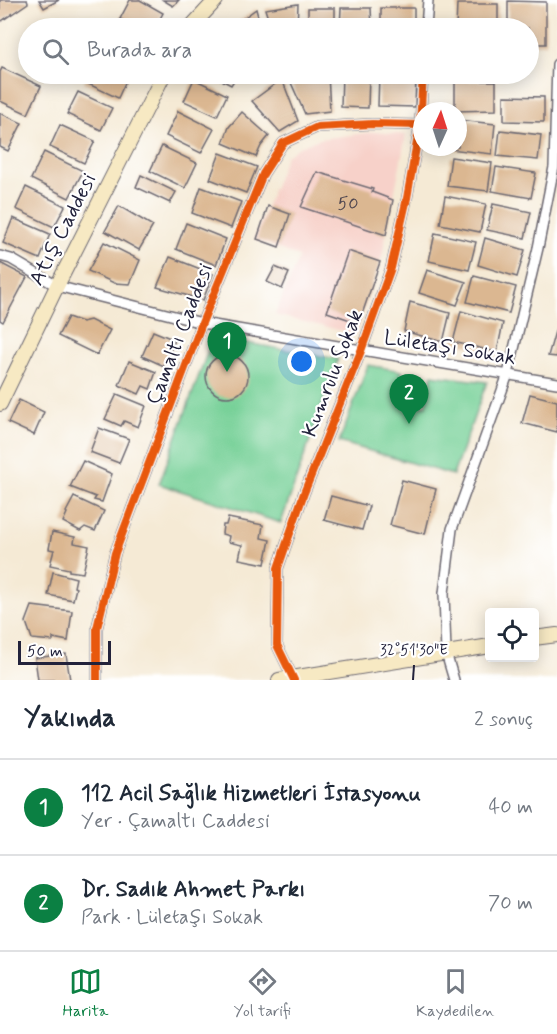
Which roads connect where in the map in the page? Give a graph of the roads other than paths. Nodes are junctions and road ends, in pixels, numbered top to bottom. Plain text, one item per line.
1 (216, 0) edge
2 (428, 0) edge
3 (199, 18) edge
4 (427, 18) edge
5 (557, 64) edge
6 (159, 84) edge
7 (422, 84) edge
8 (421, 102) edge
9 (413, 125) edge
10 (414, 156) edge
11 (0, 256) edge
12 (57, 286) junction
13 (202, 323) junction
14 (361, 351) junction
15 (508, 374) junction
16 (557, 383) edge
17 (0, 404) edge
18 (557, 634) edge
19 (539, 637) edge
20 (485, 647) edge
21 (446, 653) junction
22 (294, 679) edge
23 (97, 680) edge
24 (279, 680) edge
25 (454, 680) edge

1 - 3 street
2 - 4 street
5 - 15 street
6 - 12 street, Atış Caddesi
7 - 8 street, Kumrulu Sokak
9 - 13 street, Çamaltı Caddesi
10 - 14 street, Kumrulu Sokak
11 - 12 street, Lületaşı Sokak
12 - 13 street, Lületaşı Sokak
12 - 17 street, Atış Caddesi
13 - 14 street, Lületaşı Sokak
13 - 23 street, Çamaltı Caddesi
14 - 15 street, Lületaşı Sokak
14 - 22 street, Kumrulu Sokak
15 - 16 street, Lületaşı Sokak
15 - 21 street
18 - 19 street
20 - 21 street
21 - 22 street
21 - 25 street
22 - 24 street

